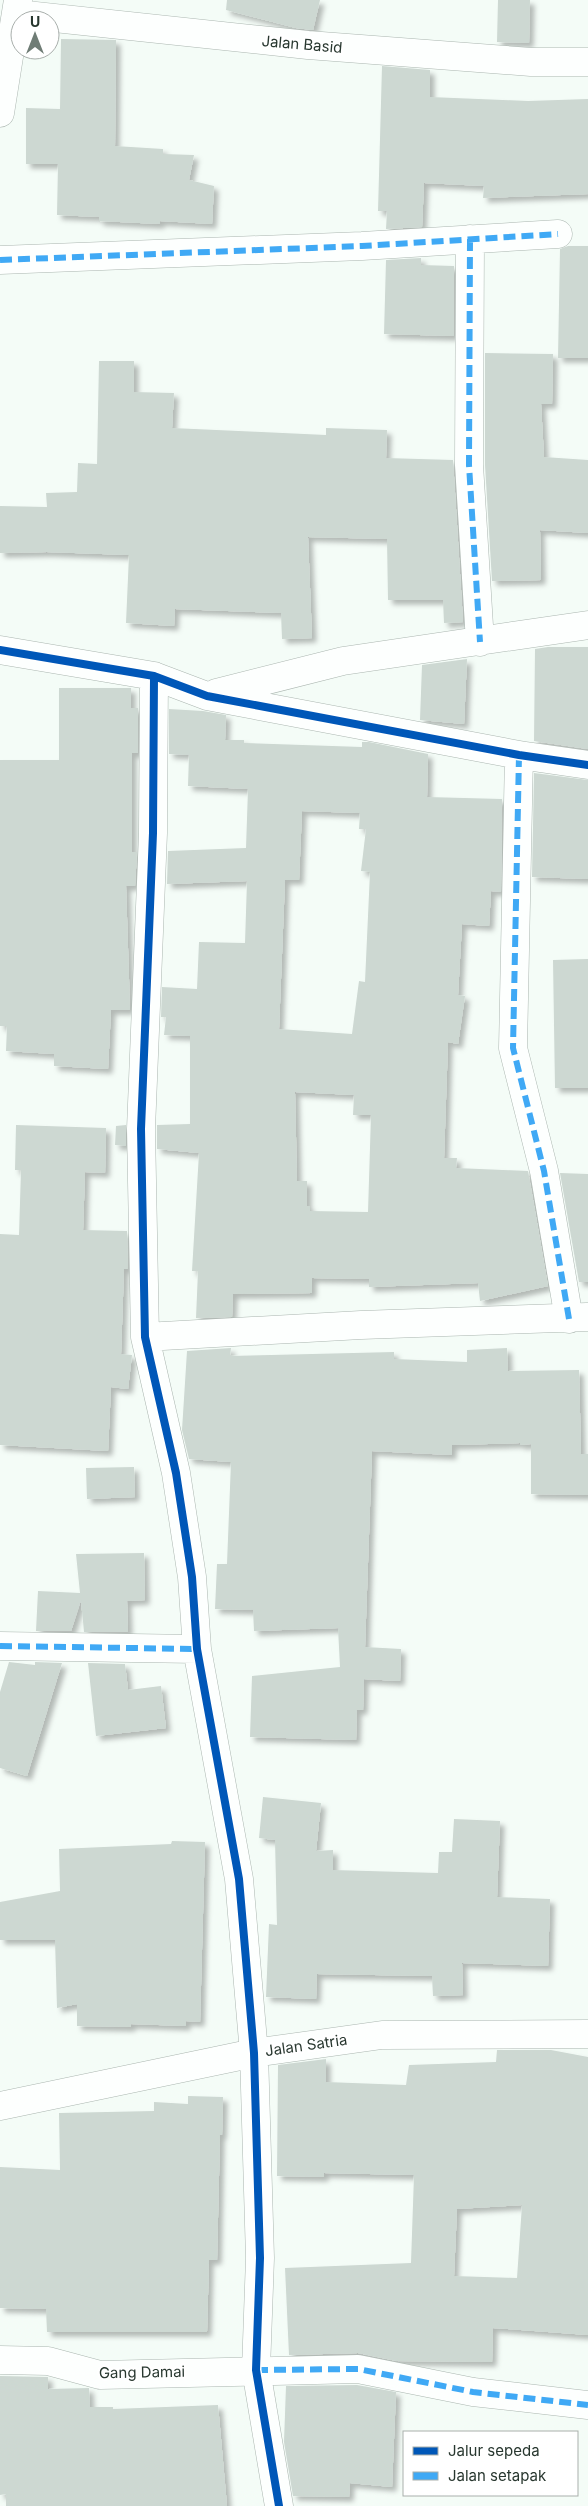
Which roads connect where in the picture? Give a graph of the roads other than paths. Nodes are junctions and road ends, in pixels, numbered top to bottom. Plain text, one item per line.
1 (18, 7) edge
2 (588, 62) edge
3 (0, 113) edge
4 (558, 234) dead end
5 (470, 239) junction
6 (0, 260) edge
7 (588, 625) edge
8 (480, 642) junction
9 (0, 650) edge
10 (154, 676) junction
11 (207, 696) junction
12 (519, 755) junction
13 (588, 765) edge
14 (579, 1318) edge
15 (145, 1337) junction
16 (0, 1646) edge
17 (197, 1649) junction
18 (588, 2034) edge
19 (254, 2052) junction
20 (0, 2106) edge
21 (0, 2360) edge
22 (256, 2370) junction
23 (588, 2405) edge
24 (279, 2506) edge

1 - 2 street, Jalan Basid
1 - 3 street
4 - 5 street
5 - 6 street
5 - 8 street
7 - 8 street
8 - 11 street
9 - 10 street
10 - 11 street
10 - 15 street
11 - 12 street
12 - 13 street
12 - 14 street
14 - 15 street
15 - 17 street
16 - 17 street
17 - 19 street
18 - 19 street, Jalan Satria
19 - 20 street, Jalan Satria
19 - 22 street
21 - 22 street, Gang Damai
22 - 23 street, Gang Damai
22 - 24 street

